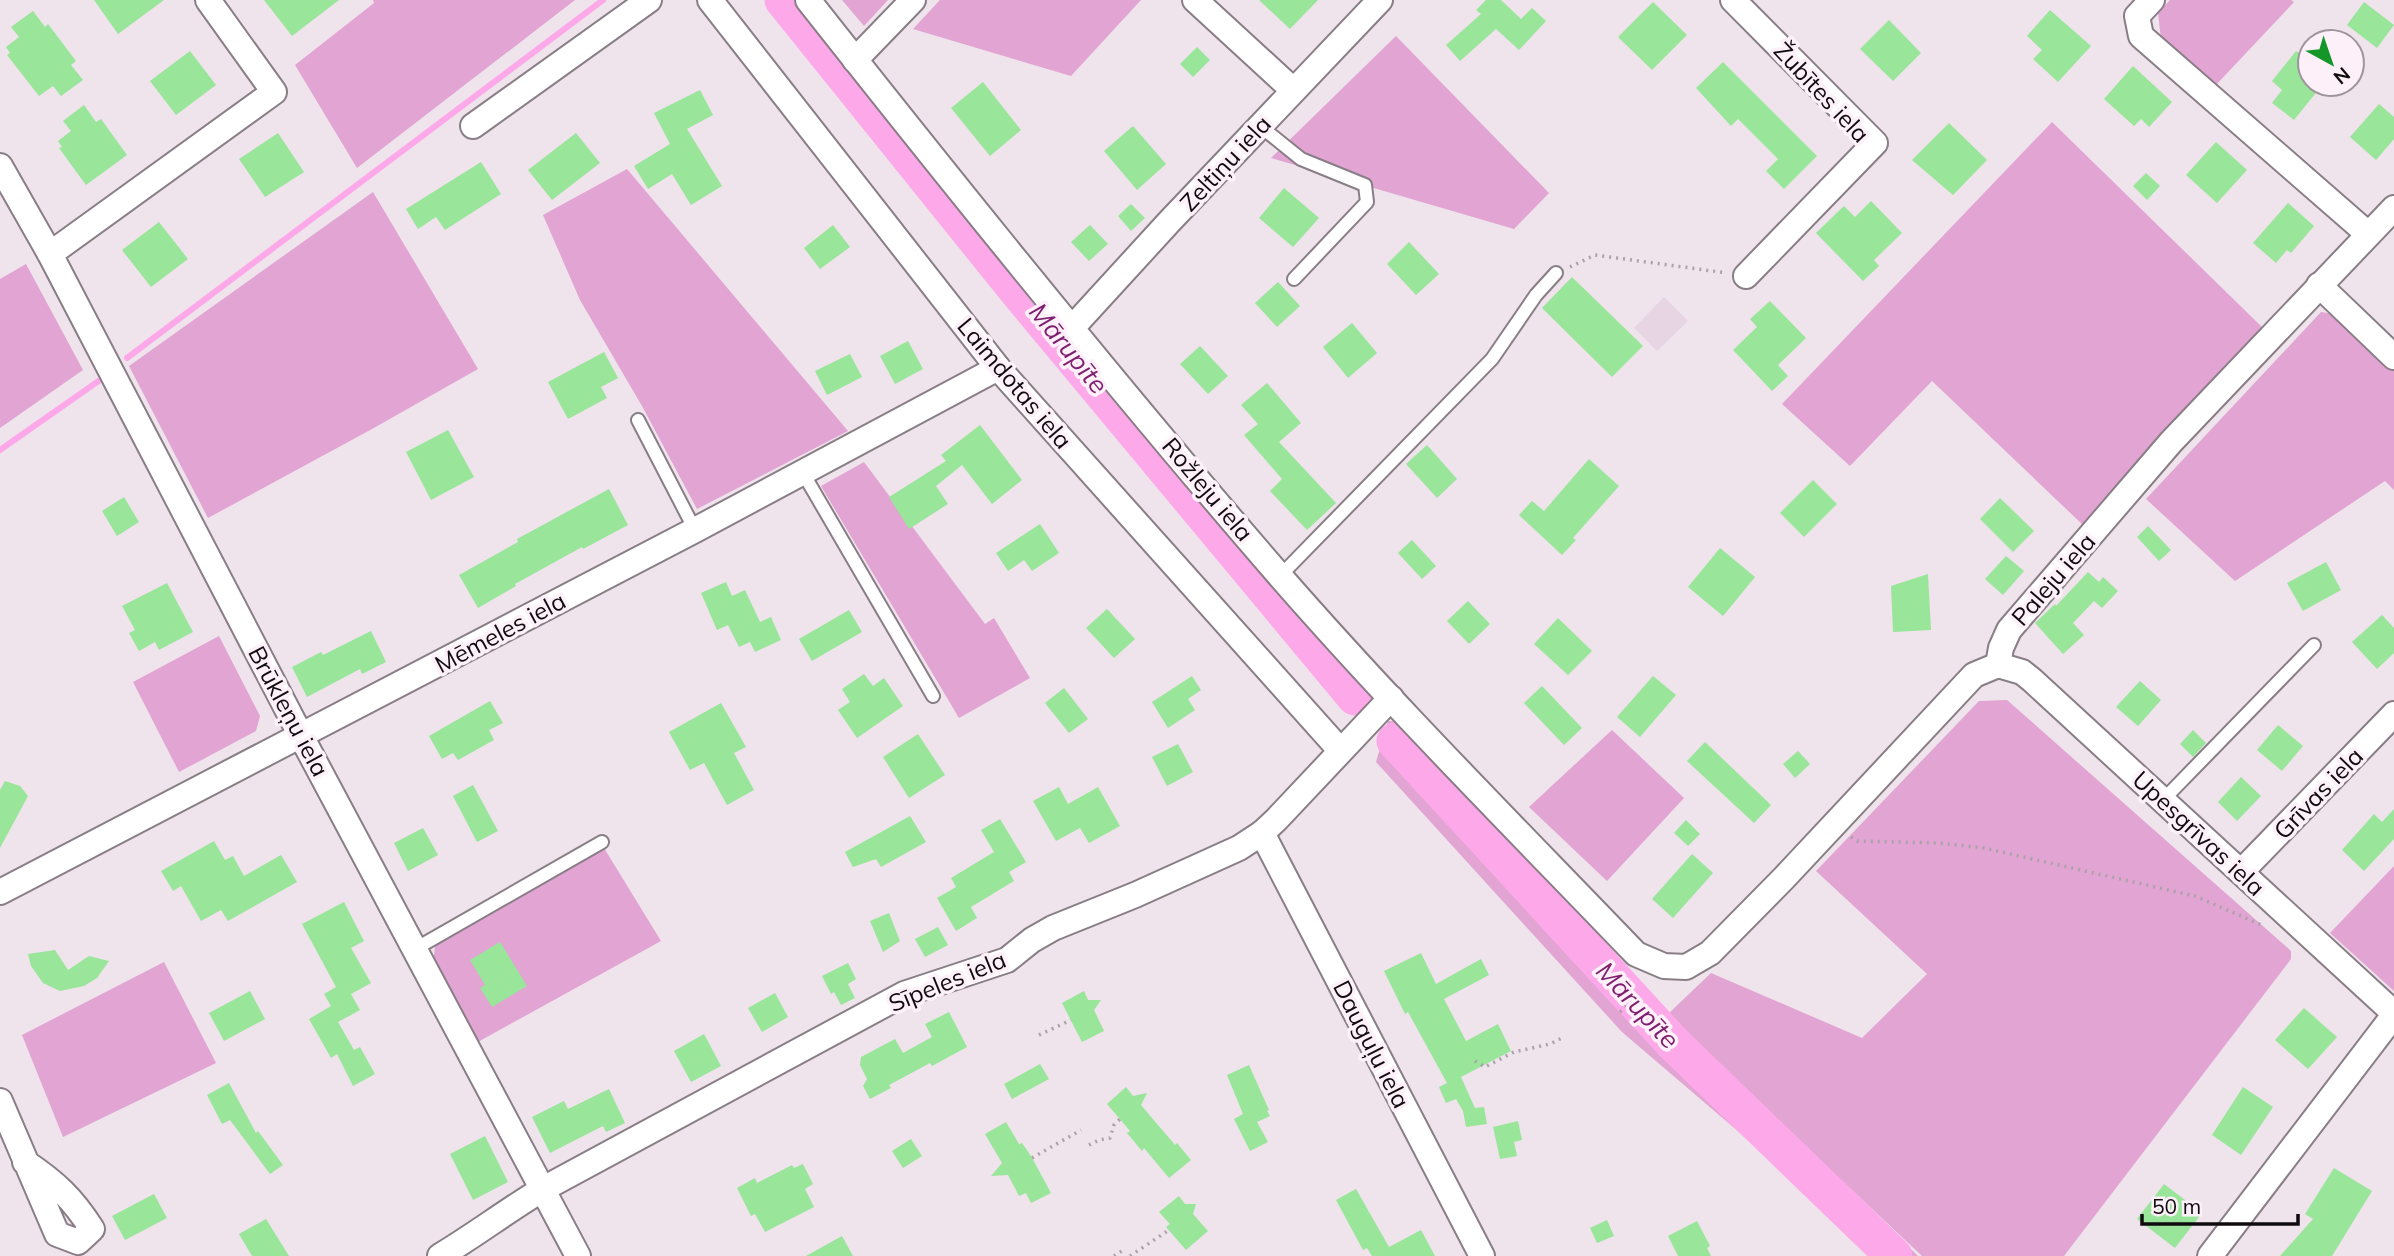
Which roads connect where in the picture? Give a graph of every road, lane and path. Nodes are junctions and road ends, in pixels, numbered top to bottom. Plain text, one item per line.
1 (208, 0) edge
2 (649, 0) edge
3 (710, 0) edge
4 (808, 0) edge
5 (913, 0) edge
6 (1195, 0) edge
7 (1380, 0) edge
8 (1733, 0) edge
9 (2152, 0) edge
10 (855, 60) junction
11 (1293, 90) junction
12 (472, 126) dead end
13 (1260, 127) junction
14 (0, 166) edge
15 (2393, 210) edge
16 (2368, 234) junction
17 (50, 254) junction
18 (1556, 273) joint
19 (1746, 276) joint
20 (1294, 279) dead end
21 (2319, 285) junction
22 (1072, 328) junction
23 (2394, 357) edge
24 (998, 368) junction
25 (638, 420) dead end
26 (803, 473) junction
27 (695, 530) junction
28 (1280, 576) junction
29 (2314, 645) dead end
30 (1997, 665) junction
31 (933, 695) dead end
32 (1391, 698) junction
33 (2394, 714) edge
34 (301, 736) junction
35 (1340, 750) junction
36 (2164, 799) junction
37 (1262, 833) junction
38 (1843, 833) dead end
39 (602, 842) dead end
40 (2241, 872) junction
41 (0, 892) edge
42 (2270, 928) dead end
43 (415, 949) junction
44 (1626, 1006) dead end
45 (1620, 1012) dead end
46 (2394, 1014) edge
47 (1071, 1020) dead end
48 (1039, 1035) dead end
49 (1564, 1037) dead end
50 (1475, 1061) dead end
51 (0, 1101) edge
52 (1120, 1119) dead end
53 (1082, 1130) dead end
54 (1089, 1145) dead end
55 (1032, 1158) dead end
56 (25, 1162) dead end
57 (543, 1189) junction
58 (1169, 1230) dead end
59 (1125, 1249) dead end
60 (440, 1256) edge
61 (578, 1256) edge
62 (1114, 1256) edge
63 (1130, 1256) edge
64 (1482, 1256) edge
65 (2210, 1256) edge

1 - 17 street
2 - 12 street
3 - 24 street, Laimdotas iela
4 - 10 street, Rožleju iela
5 - 10 street
6 - 11 street
7 - 11 street, Zeltiņu iela
8 - 19 street, Žubītes iela
9 - 16 street
10 - 22 street, Rožleju iela
11 - 13 street, Zeltiņu iela
13 - 20 lane
13 - 22 street, Zeltiņu iela
14 - 17 street, Brūkleņu iela
15 - 16 street, Paleju iela
16 - 21 street, Paleju iela
17 - 34 street, Brūkleņu iela
18 - 19 path
18 - 28 lane
21 - 23 street
21 - 30 street, Paleju iela
22 - 28 street, Rožleju iela
24 - 26 street, Mēmeles iela
24 - 35 street, Laimdotas iela
25 - 27 lane
26 - 27 street, Mēmeles iela
26 - 31 lane
27 - 34 street, Mēmeles iela
28 - 32 street, Rožleju iela
29 - 36 lane
30 - 32 street, Rožleju iela
30 - 36 street, Upesgrīvas iela
32 - 35 street, Sīpeles iela
33 - 40 street, Grīvas iela
34 - 41 street, Mēmeles iela
34 - 43 street, Brūkleņu iela
35 - 37 street, Sīpeles iela
36 - 40 street, Upesgrīvas iela
37 - 57 street, Sīpeles iela
37 - 64 street, Dauguļu iela
38 - 42 path
39 - 43 lane
40 - 46 street, Upesgrīvas iela
43 - 57 street, Brūkleņu iela
44 - 45 path
46 - 65 street, Upesgrīvas iela
47 - 48 path
49 - 50 path
51 - 56 street
52 - 54 path
53 - 55 path
57 - 60 street, Sīpeles iela
57 - 61 street, Brūkleņu iela
58 - 63 path
59 - 62 path

